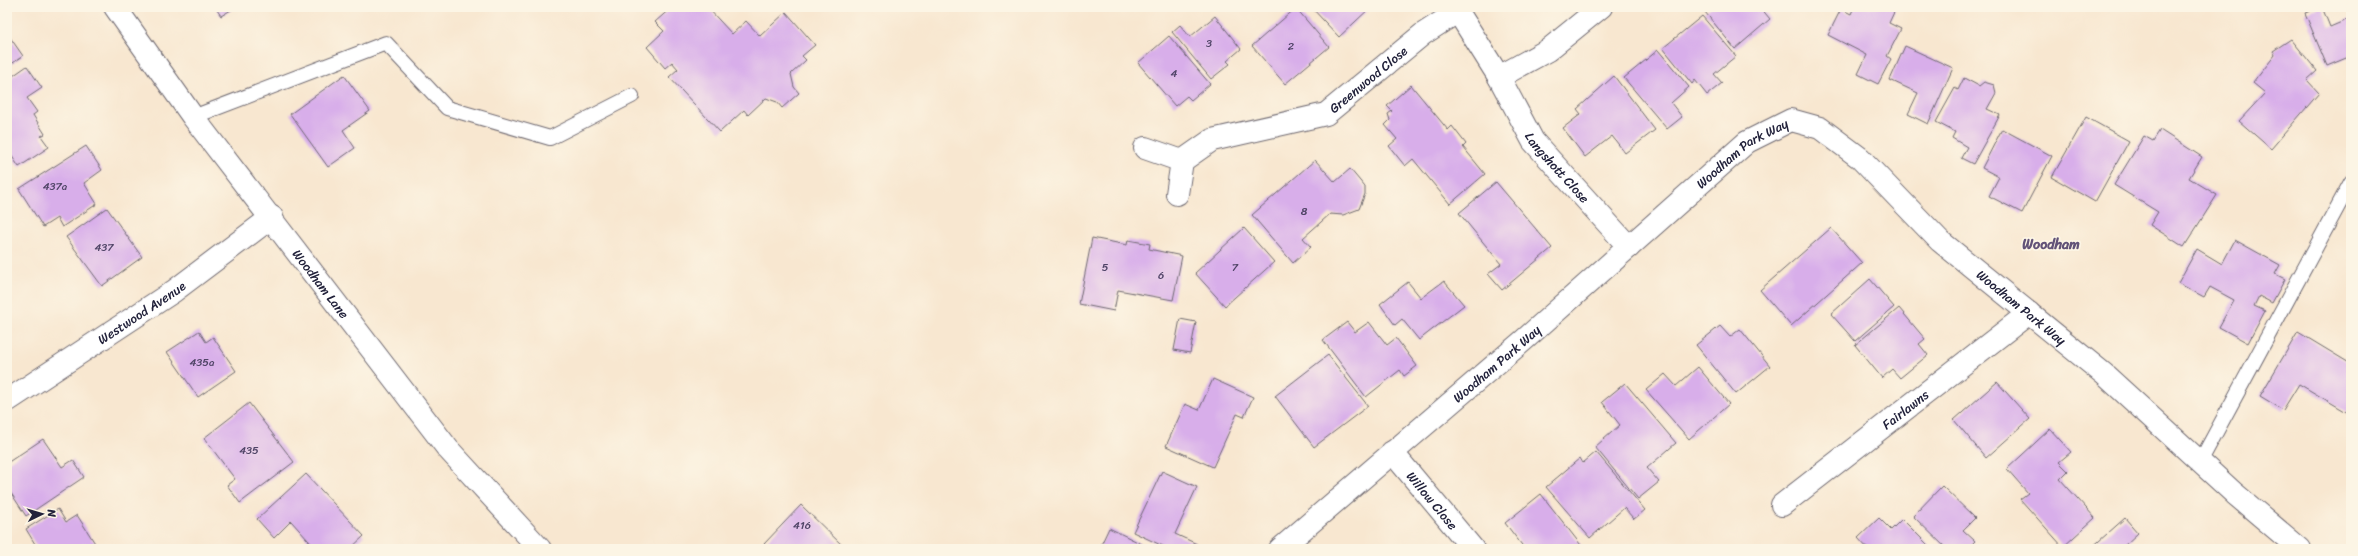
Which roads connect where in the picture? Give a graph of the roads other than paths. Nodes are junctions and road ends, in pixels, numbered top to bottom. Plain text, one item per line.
1 (115, 7) edge
2 (1600, 7) edge
3 (1456, 9) edge
4 (1499, 77) junction
5 (632, 96) dead end
6 (193, 117) junction
7 (1146, 148) dead end
8 (1182, 161) junction
9 (2351, 182) edge
10 (1177, 194) dead end
11 (272, 216) junction
12 (1629, 248) junction
13 (2029, 314) junction
14 (7, 400) edge
15 (1392, 452) junction
16 (2200, 462) junction
17 (1782, 505) dead end
18 (540, 549) edge
19 (1280, 549) edge
20 (1473, 549) edge
21 (2300, 549) edge

1 - 6 street, Woodham Lane
2 - 4 street
3 - 4 street, Langshott Close
3 - 8 street, Greenwood Close
4 - 12 street, Langshott Close
5 - 6 lane
6 - 11 street, Woodham Lane
7 - 8 street
8 - 10 street
9 - 16 lane
11 - 14 street, Westwood Avenue
11 - 18 street, Woodham Lane
12 - 13 street, Woodham Park Way
12 - 15 street, Woodham Park Way
13 - 16 street, Woodham Park Way
13 - 17 street, Fairlawns
15 - 19 street, Woodham Park Way
15 - 20 street, Willow Close
16 - 21 street, Woodham Park Way

